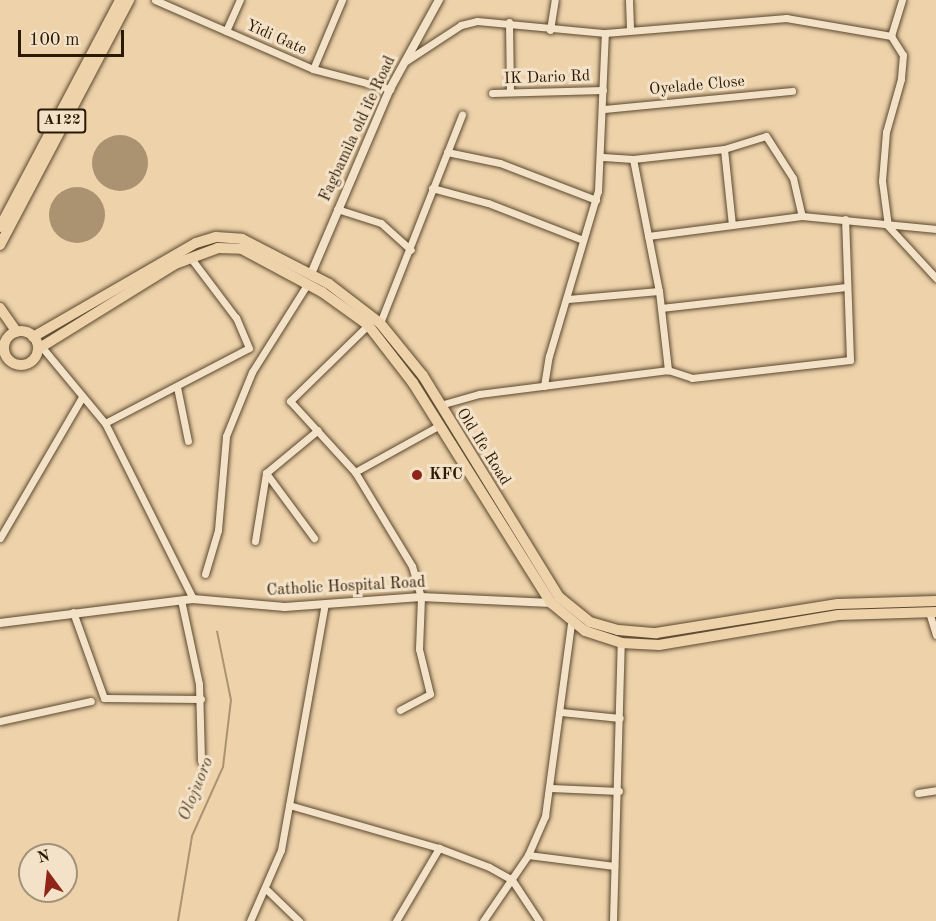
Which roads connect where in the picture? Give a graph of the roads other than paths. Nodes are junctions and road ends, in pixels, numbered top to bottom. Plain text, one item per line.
1 (120, 0) edge
2 (129, 0) edge
3 (155, 0) edge
4 (240, 0) edge
5 (342, 0) edge
6 (439, 0) edge
7 (555, 0) edge
8 (629, 0) edge
9 (902, 0) edge
10 (509, 22) junction
11 (630, 28) junction
12 (550, 30) junction
13 (226, 31) junction
14 (605, 33) junction
15 (891, 36) junction
16 (406, 61) junction
17 (313, 69) junction
18 (390, 88) junction
19 (603, 90) junction
20 (792, 91) dead end
21 (510, 92) junction
22 (492, 93) dead end
23 (604, 109) junction
24 (462, 115) dead end
25 (724, 149) junction
26 (447, 152) junction
27 (603, 157) junction
28 (633, 159) junction
29 (432, 188) junction
30 (596, 200) junction
31 (337, 209) junction
32 (802, 216) junction
33 (845, 219) junction
34 (732, 225) junction
35 (888, 226) junction
36 (0, 227) edge
37 (936, 229) edge
38 (648, 236) junction
39 (583, 240) junction
40 (0, 245) edge
41 (411, 250) junction
42 (190, 257) junction
43 (310, 278) junction
44 (936, 278) edge
45 (844, 287) junction
46 (659, 291) junction
47 (568, 299) junction
48 (0, 308) edge
49 (661, 308) junction
50 (380, 323) junction
51 (368, 325) junction
52 (0, 328) edge
53 (17, 332) junction
54 (33, 337) junction
55 (6, 340) junction
56 (39, 347) junction
57 (2, 354) edge
58 (668, 370) junction
59 (423, 376) junction
60 (413, 383) junction
61 (544, 386) junction
62 (177, 387) junction
63 (82, 397) junction
64 (440, 405) junction
65 (105, 423) junction
66 (438, 426) junction
67 (318, 430) junction
68 (188, 441) dead end
69 (355, 472) junction
70 (266, 473) junction
71 (0, 538) edge
72 (314, 538) dead end
73 (255, 541) dead end
74 (205, 574) dead end
75 (421, 597) junction
76 (193, 599) junction
77 (181, 600) junction
78 (936, 601) edge
79 (551, 603) junction
80 (326, 604) junction
81 (73, 612) junction
82 (932, 612) edge
83 (0, 623) edge
84 (571, 624) junction
85 (936, 635) edge
86 (621, 643) junction
87 (201, 699) junction
88 (91, 701) dead end
89 (400, 710) dead end
90 (561, 712) junction
91 (620, 718) junction
92 (0, 721) edge
93 (201, 761) dead end
94 (551, 788) junction
95 (936, 790) edge
96 (619, 791) junction
97 (918, 793) dead end
98 (289, 805) junction
99 (439, 848) junction
100 (528, 855) junction
101 (614, 866) junction
102 (512, 880) junction
103 (267, 890) junction
104 (250, 921) edge
105 (299, 921) edge
106 (396, 921) edge
107 (483, 921) edge
108 (538, 921) edge
109 (613, 921) edge

1 - 36 main road, A122
2 - 40 main road, A122
3 - 13 street, Yidi Gate
4 - 13 street
5 - 17 street
6 - 16 street, Fagbamila old ife Road
7 - 12 street
8 - 11 street
9 - 15 street
10 - 12 street
10 - 16 street
10 - 21 street
11 - 14 street
11 - 15 street
12 - 14 street
13 - 17 street, Yidi Gate
14 - 19 street
15 - 35 street
16 - 18 street, Fagbamila old ife Road
17 - 18 street, Yidi Gate
18 - 31 street, Fagbamila old ife Road
19 - 21 street, IK Dario Rd
19 - 23 street
20 - 23 street, Oyelade Close
21 - 22 street, IK Dario Rd
23 - 27 street
24 - 26 street
25 - 28 street
25 - 32 street
25 - 34 street
26 - 29 street
26 - 30 street
27 - 28 street
27 - 30 street
28 - 38 street
29 - 39 street
29 - 41 street
30 - 39 street
31 - 41 street
31 - 43 street, Fagbamila old ife Road
32 - 33 street
32 - 34 street
33 - 35 street
33 - 45 street
34 - 38 street
35 - 37 street
35 - 44 street
38 - 46 street
39 - 47 street
41 - 50 street
42 - 43 main road, Old Ife Road
42 - 56 main road, Old Ife Road
42 - 62 street
43 - 50 main road, Old Ife Road
43 - 51 main road, Old Ife Road
43 - 54 main road, Old Ife Road
43 - 74 street
45 - 49 street
45 - 58 street
46 - 47 street
46 - 49 street
47 - 61 street
48 - 53 main road
49 - 58 street
50 - 59 main road, Old Ife Road
51 - 60 main road, Old Ife Road
51 - 67 street
52 - 55 main road
53 - 54 main road
53 - 55 main road
54 - 56 main road
55 - 57 main road, Old Ife Road
56 - 57 main road, Old Ife Road
56 - 63 street
58 - 61 street
59 - 60 main road
59 - 64 main road, Old Ife Road
60 - 66 main road, Old Ife Road
61 - 64 street
62 - 65 street
62 - 68 street
63 - 65 street
63 - 71 street
64 - 78 main road, Old Ife Road
65 - 76 street
66 - 69 street
66 - 79 main road, Old Ife Road
67 - 69 street
67 - 70 street
69 - 75 street
70 - 72 street
70 - 73 street
75 - 79 street, Catholic Hospital Road
75 - 80 street, Catholic Hospital Road
75 - 89 street
76 - 77 street, Catholic Hospital Road
76 - 80 street, Catholic Hospital Road
77 - 81 street, Catholic Hospital Road
77 - 87 street
79 - 84 main road, Old Ife Road
80 - 98 street
81 - 83 street, Catholic Hospital Road
81 - 87 street
82 - 85 street
82 - 86 main road, Old Ife Road
84 - 86 main road, Old Ife Road
84 - 90 street
86 - 91 street
87 - 93 street
88 - 92 street
90 - 91 street
90 - 94 street
91 - 96 street
94 - 96 street
94 - 100 street
95 - 97 street
96 - 101 street
98 - 99 street
98 - 103 street
99 - 102 street
99 - 106 street
100 - 101 street
100 - 102 street
101 - 109 street
102 - 107 street
102 - 108 street
103 - 104 street
103 - 105 street

